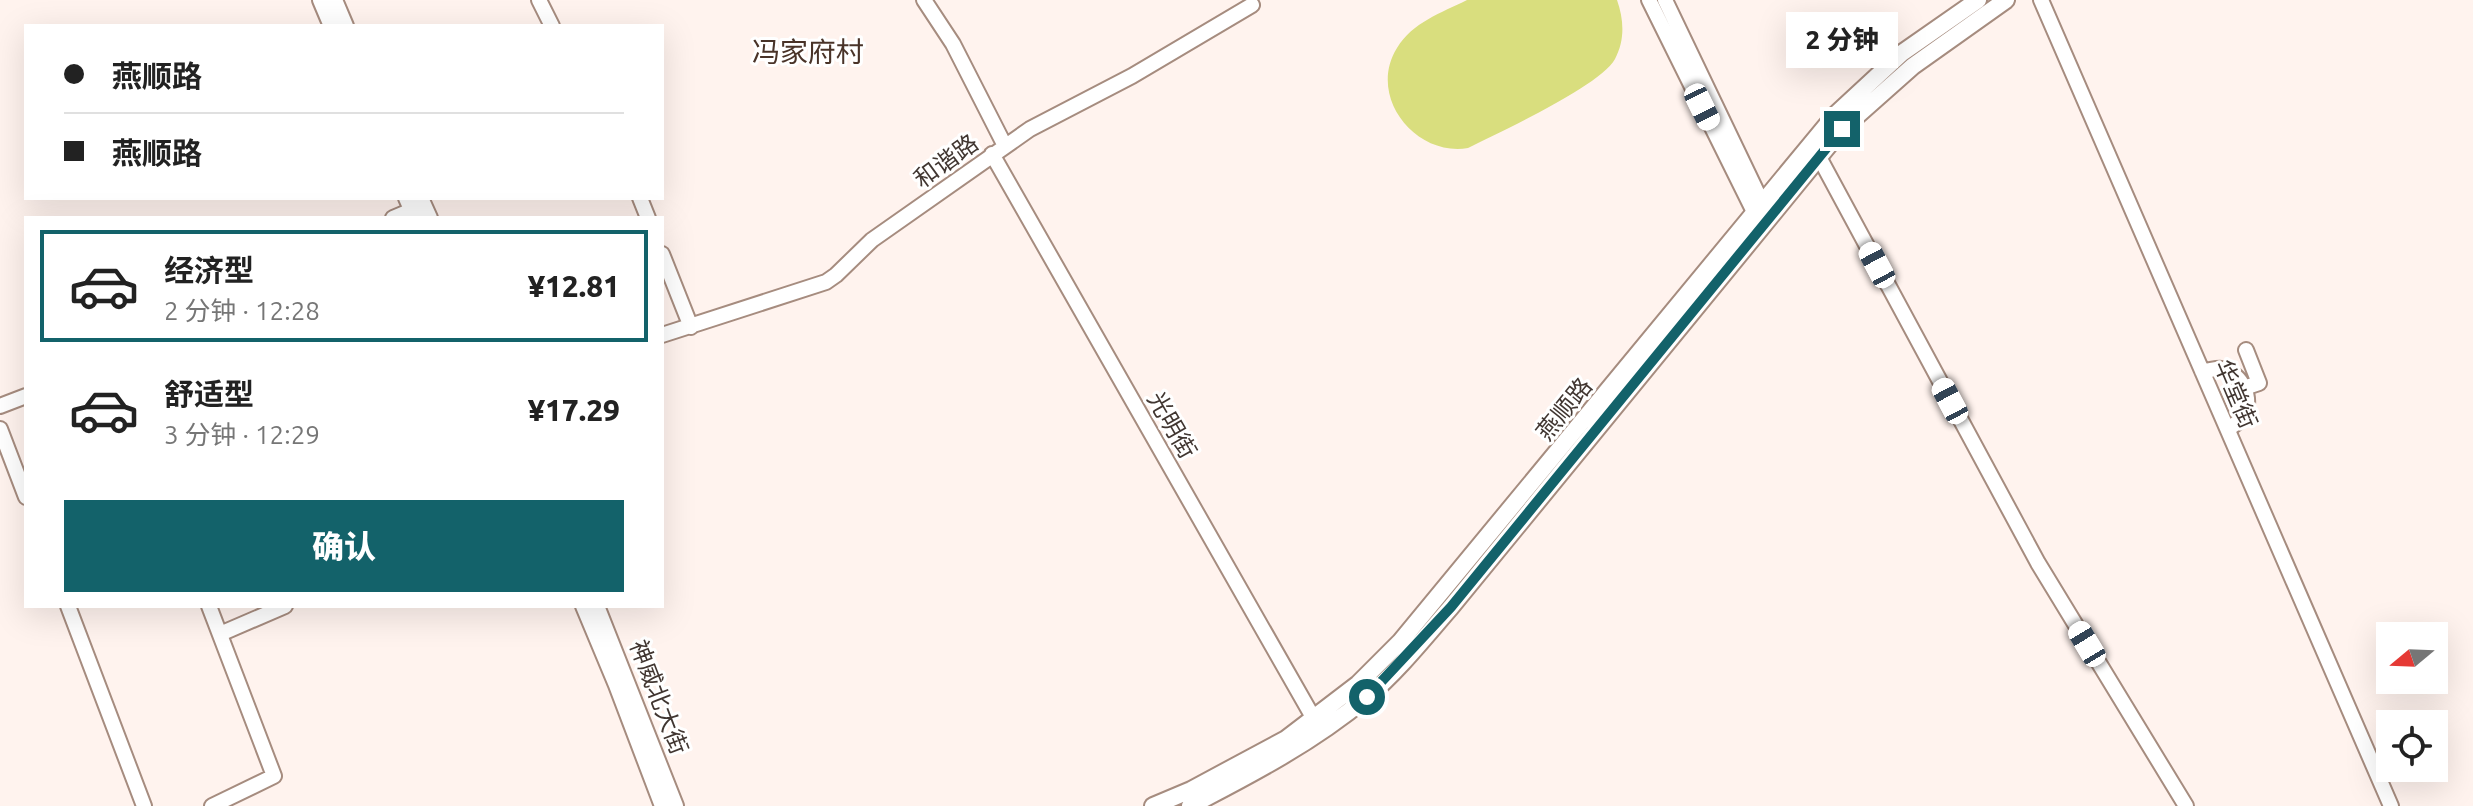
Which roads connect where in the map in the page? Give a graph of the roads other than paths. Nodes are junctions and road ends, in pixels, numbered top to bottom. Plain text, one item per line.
1 (321, 0) edge
2 (334, 0) edge
3 (539, 0) edge
4 (924, 0) edge
5 (1649, 0) edge
6 (1665, 0) edge
7 (1978, 0) edge
8 (2006, 0) edge
9 (2041, 0) edge
10 (1252, 5) dead end
11 (331, 24) edge
12 (344, 24) edge
13 (551, 24) edge
14 (998, 150) junction
15 (1819, 157) junction
16 (414, 206) edge
17 (1762, 212) junction
18 (396, 216) edge
19 (664, 259) edge
20 (691, 327) junction
21 (664, 334) edge
22 (2246, 350) dead end
23 (2202, 371) junction
24 (2244, 388) junction
25 (24, 397) edge
26 (0, 406) edge
27 (0, 429) edge
28 (2228, 430) junction
29 (24, 492) edge
30 (69, 608) edge
31 (210, 608) edge
32 (280, 608) edge
33 (585, 608) edge
34 (597, 608) edge
35 (220, 634) junction
36 (1314, 719) junction
37 (144, 806) edge
38 (212, 806) edge
39 (663, 806) edge
40 (675, 806) edge
41 (1153, 806) edge
42 (1190, 806) edge
43 (2186, 806) edge
44 (2391, 806) edge

1 - 11 main road
2 - 12 main road
3 - 13 street
4 - 14 street, 光明街
5 - 17 street
6 - 17 street
7 - 17 main road, 燕顺路
8 - 15 main road, 燕顺路
9 - 23 street, 华堂街
10 - 14 street, 和谐路
14 - 20 street, 和谐路
14 - 36 street, 光明街
15 - 17 main road, 燕顺路
15 - 43 street
16 - 18 street
17 - 36 main road, 燕顺路
17 - 42 main road, 燕顺路
19 - 20 street
20 - 21 street, 和谐路
22 - 24 street
23 - 24 street
23 - 28 street, 华堂街
24 - 28 street
25 - 26 street
27 - 29 street
28 - 44 street, 华堂街
30 - 37 street
31 - 35 street
32 - 35 street
33 - 39 main road, 神威北大街
34 - 40 main road, 神威北大街
35 - 38 street
36 - 41 main road, 燕顺路

